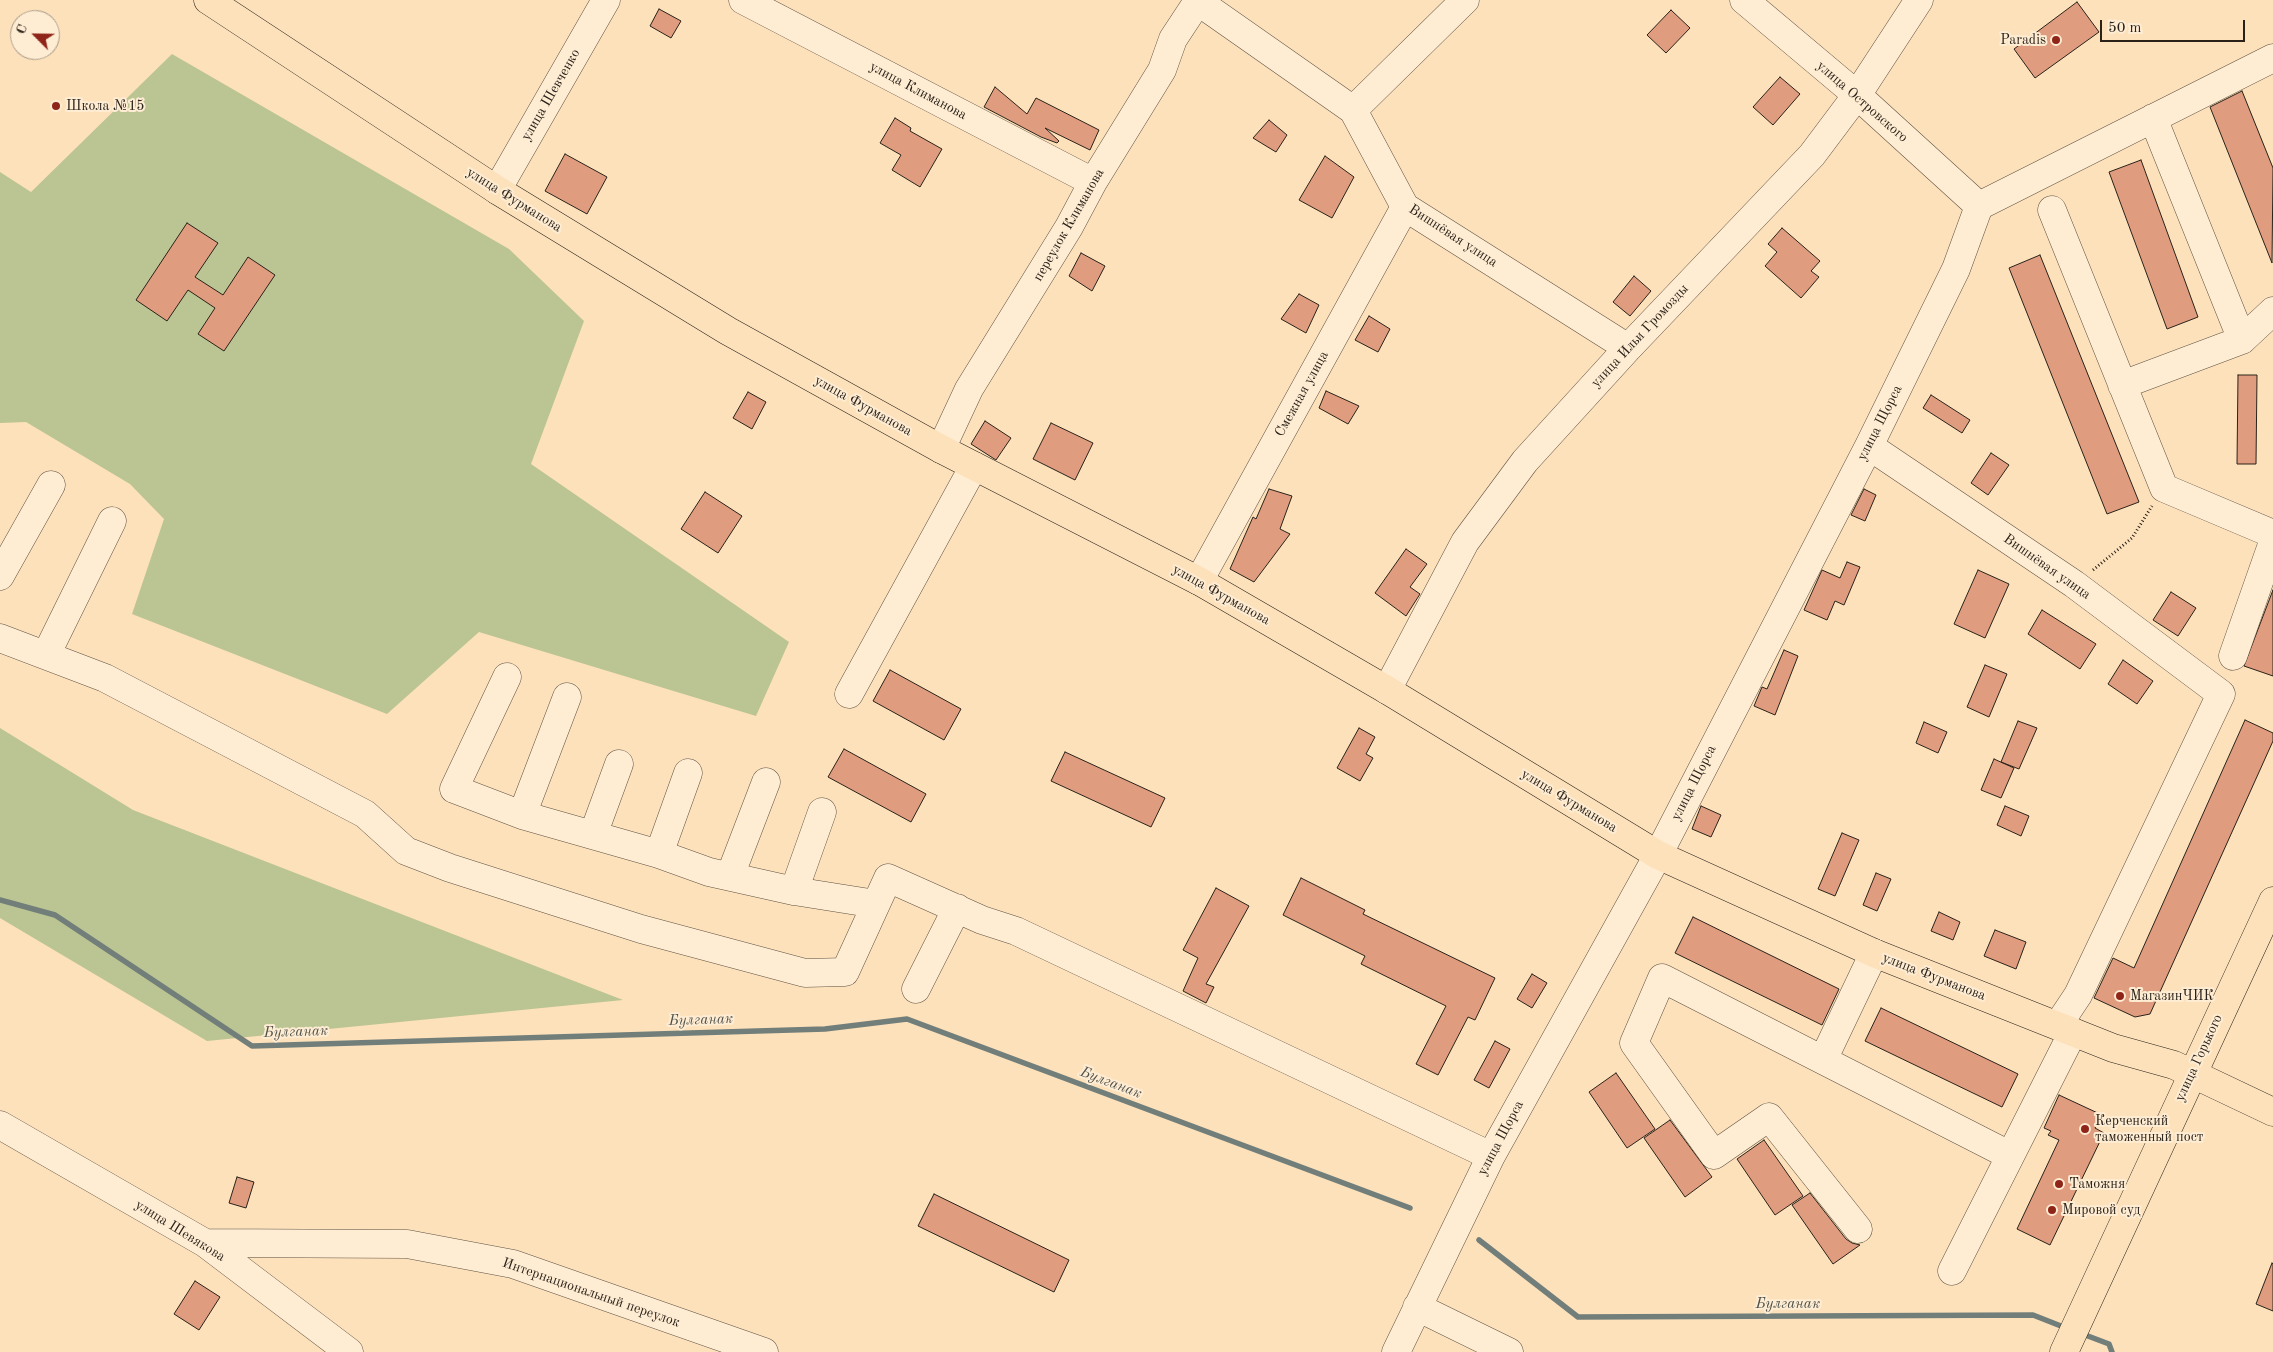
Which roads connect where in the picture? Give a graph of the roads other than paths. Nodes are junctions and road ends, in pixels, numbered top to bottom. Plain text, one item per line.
1 (606, 0) edge
2 (743, 0) edge
3 (1197, 0) edge
4 (1465, 0) edge
5 (1744, 0) edge
6 (1919, 0) edge
7 (215, 2) edge
8 (2271, 64) edge
9 (1857, 96) junction
10 (1354, 110) junction
11 (2153, 118) junction
12 (1093, 182) junction
13 (496, 190) junction
14 (1979, 206) junction
15 (1405, 207) junction
16 (2052, 210) dead end
17 (2273, 312) edge
18 (2242, 340) junction
19 (1628, 348) junction
20 (2122, 385) junction
21 (1869, 446) junction
22 (941, 449) junction
23 (974, 466) junction
24 (51, 485) dead end
25 (112, 521) dead end
26 (2273, 534) edge
27 (2273, 542) edge
28 (0, 576) edge
29 (1199, 581) junction
30 (0, 638) edge
31 (46, 655) junction
32 (2233, 656) dead end
33 (507, 677) dead end
34 (1387, 690) junction
35 (849, 694) dead end
36 (567, 697) dead end
37 (619, 764) dead end
38 (688, 772) dead end
39 (766, 782) dead end
40 (822, 812) dead end
41 (522, 815) junction
42 (593, 835) junction
43 (659, 854) junction
44 (1658, 855) junction
45 (730, 876) junction
46 (794, 891) junction
47 (2273, 901) edge
48 (876, 904) junction
49 (957, 908) junction
50 (1874, 954) junction
51 (916, 989) dead end
52 (2065, 1029) junction
53 (1823, 1060) junction
54 (2192, 1072) junction
55 (2273, 1112) edge
56 (0, 1125) edge
57 (2009, 1155) junction
58 (1491, 1156) junction
59 (1858, 1229) dead end
60 (204, 1243) junction
61 (1952, 1271) dead end
62 (1417, 1308) junction
63 (349, 1352) edge
64 (764, 1352) edge
65 (1396, 1352) edge
66 (1509, 1352) edge
67 (2064, 1352) edge

1 - 13 street, улица Шевченко
2 - 12 street, улица Климанова
3 - 10 street, Вишнёвая улица
3 - 12 street, переулок Климанова
4 - 10 street
5 - 9 street, улица Островского
6 - 9 street, улица Ильи Громозды
7 - 13 main road, улица Фурманова
8 - 11 street
9 - 14 street, улица Островского
9 - 19 street, улица Ильи Громозды
10 - 15 street, Вишнёвая улица
11 - 14 street
11 - 18 street
12 - 22 street, переулок Климанова
13 - 22 main road, улица Фурманова
14 - 21 street, улица Щорса
15 - 19 street, Вишнёвая улица
15 - 29 street, Смежная улица
16 - 20 street
17 - 18 street
18 - 20 street
19 - 34 street, улица Ильи Громозды
20 - 26 street
21 - 44 street, улица Щорса
21 - 52 street, Вишнёвая улица
22 - 23 main road, улица Фурманова
23 - 29 main road, улица Фурманова
23 - 35 street
24 - 28 street
25 - 31 street
27 - 32 street
29 - 34 main road, улица Фурманова
30 - 31 street
31 - 48 street
33 - 41 street
34 - 44 main road, улица Фурманова
36 - 41 street
37 - 42 street
38 - 43 street
39 - 45 street
40 - 46 street
41 - 42 street
42 - 43 street
43 - 45 street
44 - 50 main road, улица Фурманова
44 - 58 street, улица Щорса
45 - 46 street
46 - 48 street
47 - 54 main road, улица Горького
48 - 49 street
49 - 51 street
49 - 58 street
50 - 52 main road, улица Фурманова
50 - 53 street
52 - 54 main road, улица Фурманова
52 - 57 street
53 - 57 street
53 - 59 street
54 - 55 main road, улица Фурманова
54 - 67 main road, улица Горького
56 - 60 street, улица Шевякова
57 - 61 street
58 - 62 street, улица Щорса
60 - 63 street, улица Шевякова
60 - 64 street, Интернациональный переулок
62 - 65 street, улица Щорса
62 - 66 street

